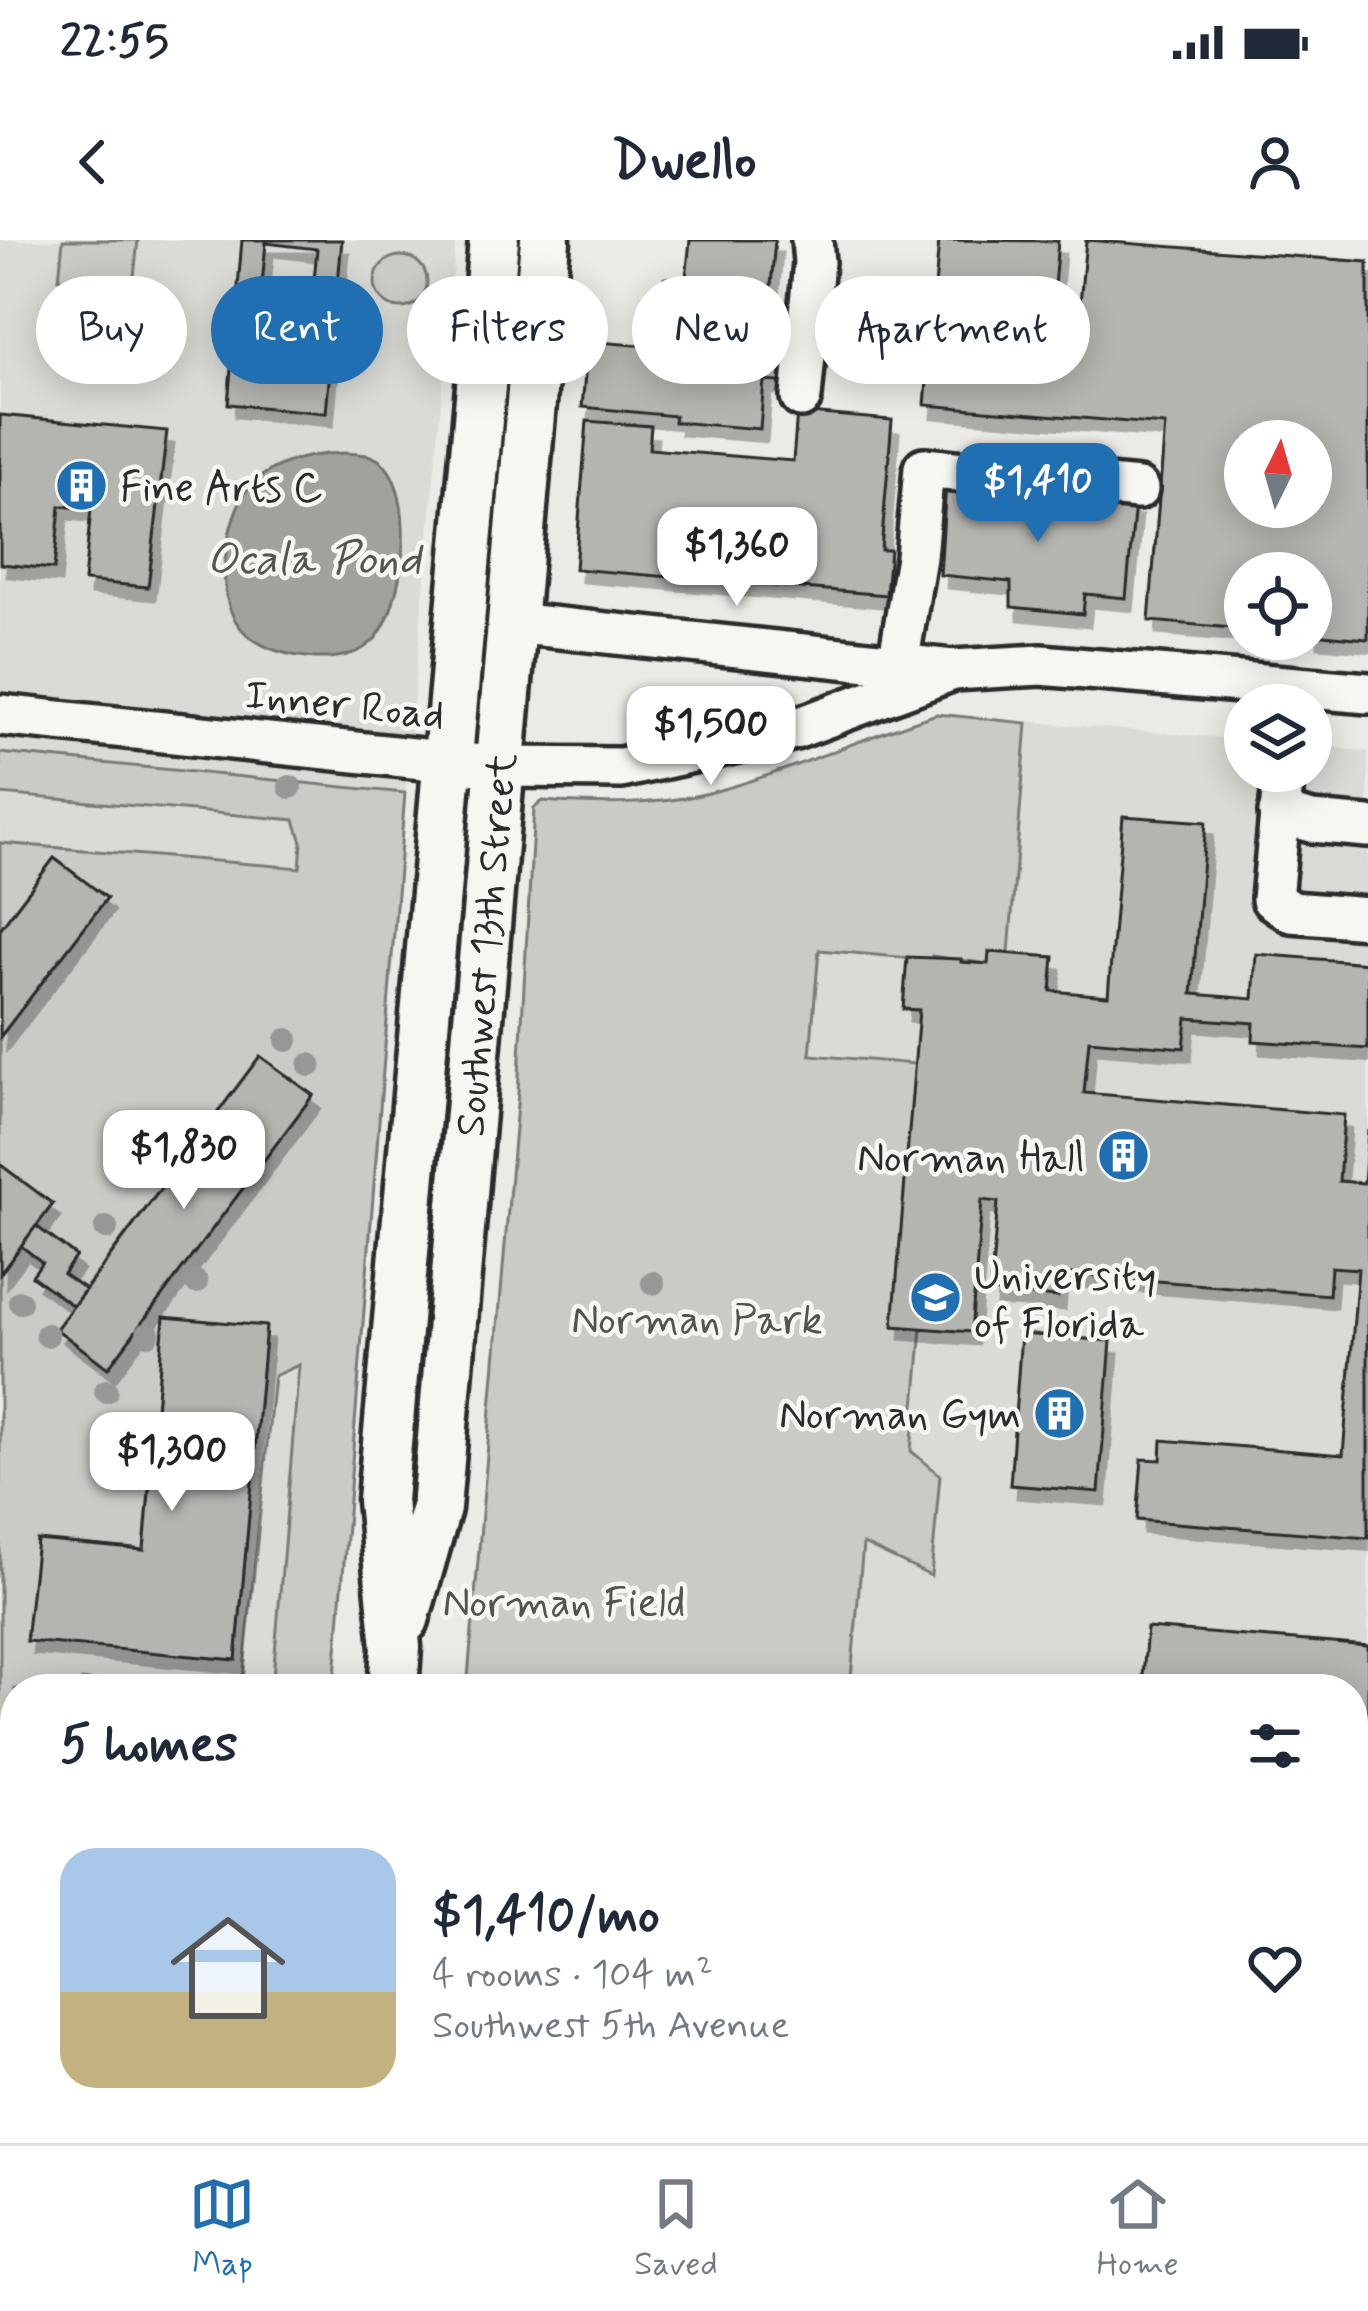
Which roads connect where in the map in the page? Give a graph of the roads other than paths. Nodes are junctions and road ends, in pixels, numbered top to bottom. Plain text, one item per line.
1 (494, 240) edge
2 (544, 240) edge
3 (812, 240) edge
4 (801, 397) dead end
5 (1138, 489) dead end
6 (513, 623) junction
7 (898, 664) junction
8 (953, 670) junction
9 (1224, 687) edge
10 (1368, 693) edge
11 (1332, 694) edge
12 (0, 715) edge
13 (448, 762) junction
14 (500, 767) junction
15 (1282, 792) edge
16 (1279, 813) junction
17 (1368, 827) edge
18 (1368, 918) edge
19 (394, 1668) edge

1 - 13 main road, Southwest 13th Street
2 - 6 main road, Southwest 13th Street
3 - 4 street
5 - 7 street
6 - 7 street
6 - 14 main road, Southwest 13th Street
7 - 8 street
8 - 9 street
8 - 14 street, Inner Road
10 - 11 street
12 - 13 street, Inner Road
13 - 14 street, Inner Road
13 - 19 main road, Southwest 13th Street
14 - 19 main road, Southwest 13th Street
15 - 16 street
16 - 17 street
16 - 18 street

